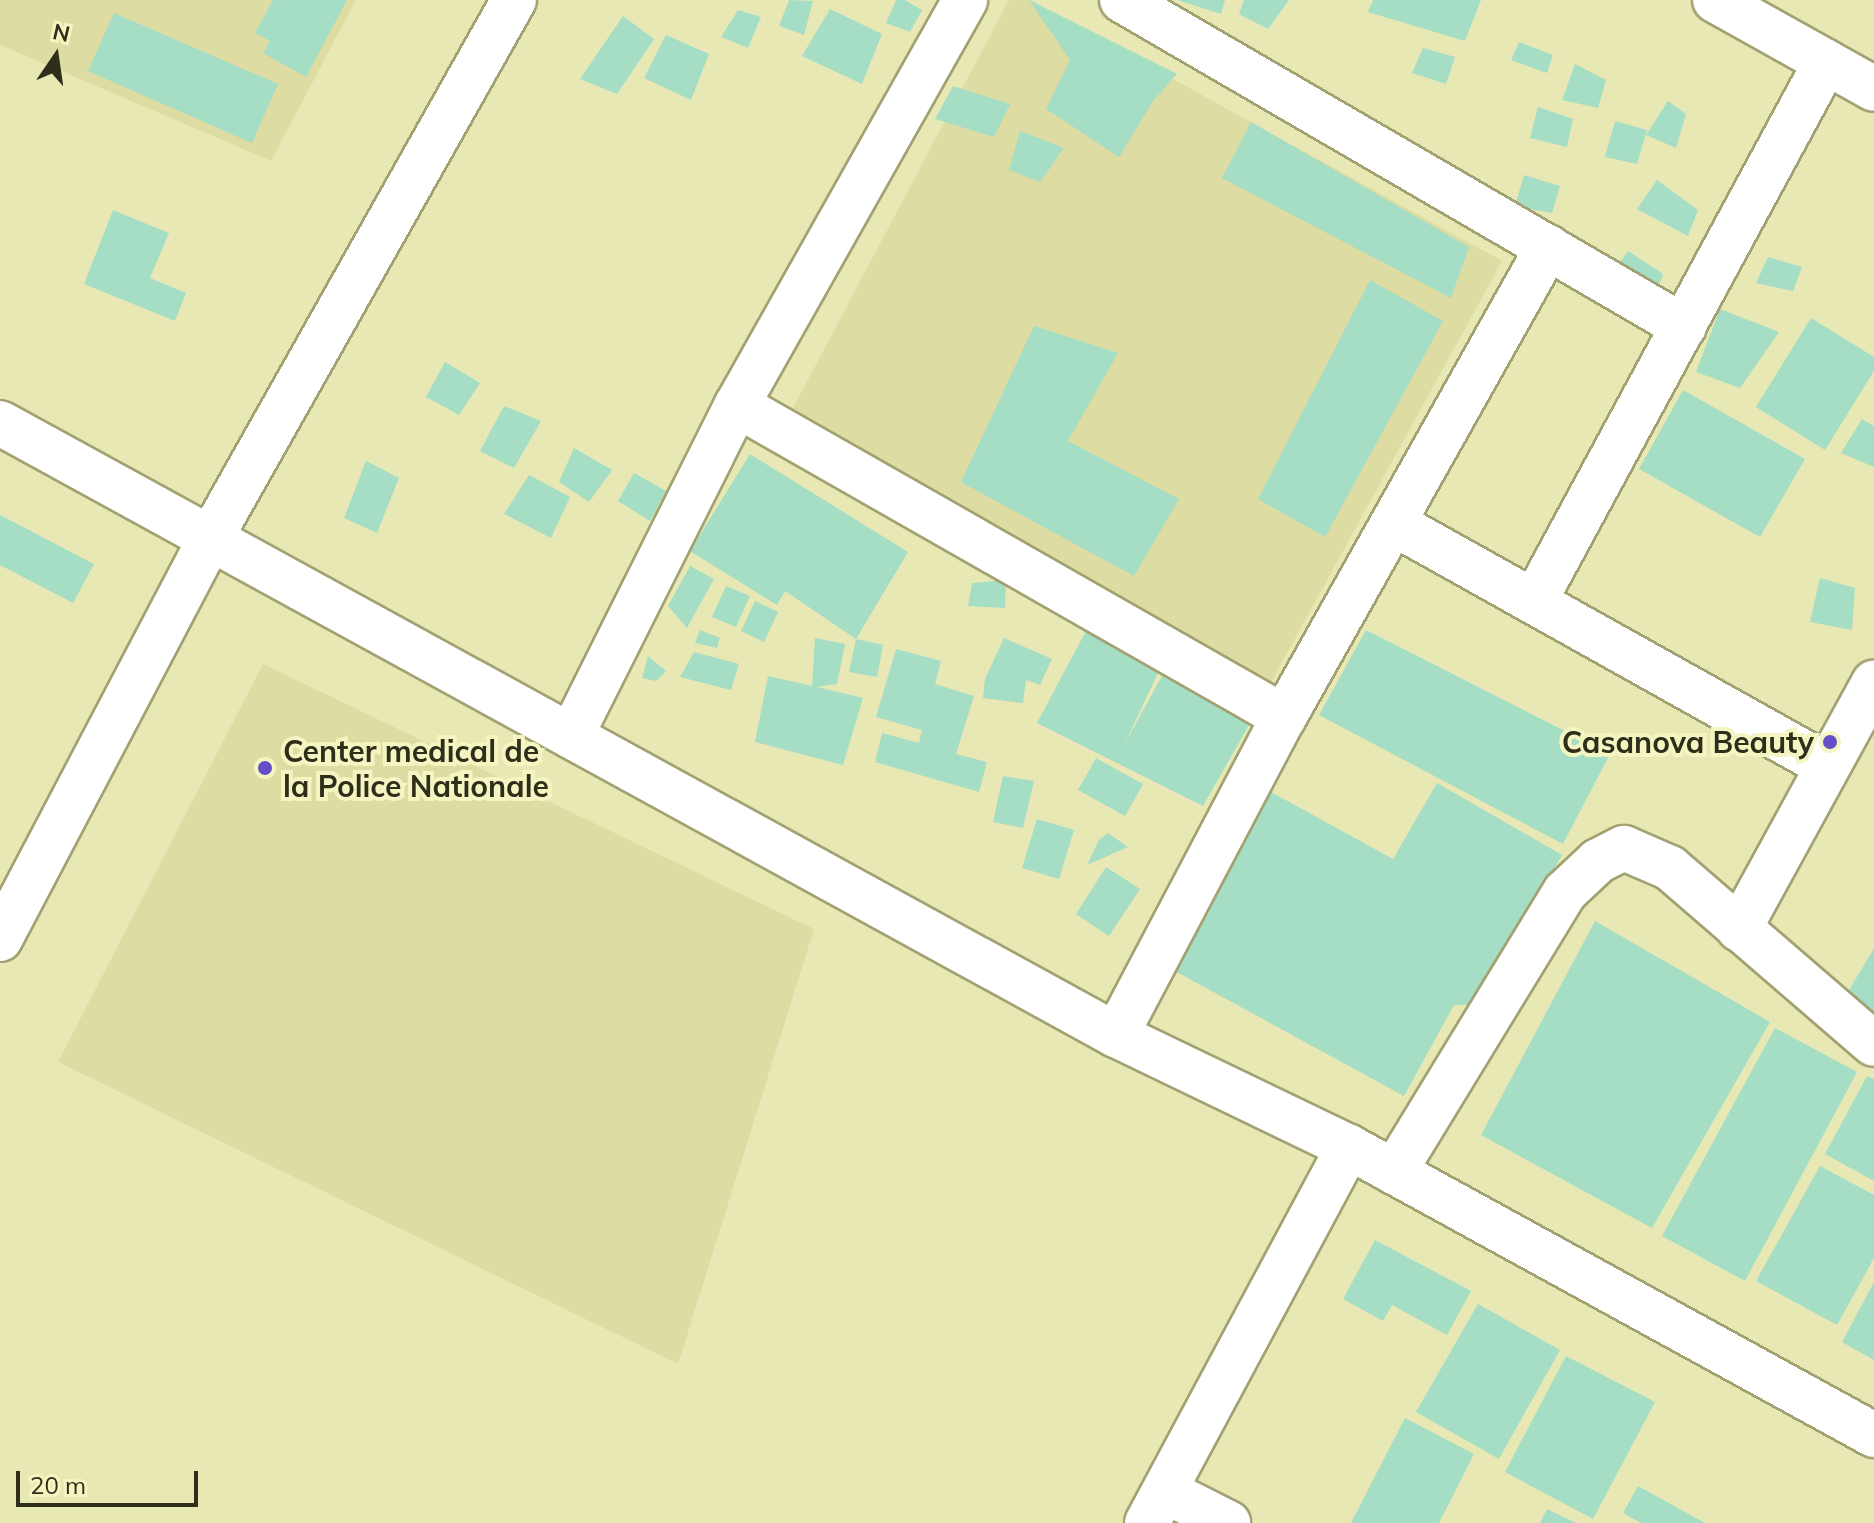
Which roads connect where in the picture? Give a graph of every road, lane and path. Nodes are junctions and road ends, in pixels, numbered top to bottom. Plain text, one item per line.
1 (514, 0) edge
2 (965, 0) edge
3 (1122, 0) edge
4 (1715, 0) edge
5 (1826, 62) junction
6 (1874, 89) edge
7 (1548, 247) junction
8 (1684, 327) junction
9 (737, 405) junction
10 (0, 423) edge
11 (1393, 523) junction
12 (210, 539) junction
13 (1534, 602) junction
14 (1874, 682) edge
15 (1284, 717) junction
16 (571, 736) junction
17 (1828, 766) junction
18 (1739, 929) junction
19 (0, 939) edge
20 (1116, 1035) junction
21 (1874, 1044) edge
22 (1349, 1147) junction
23 (1394, 1172) junction
24 (1874, 1435) edge
25 (1156, 1507) edge
26 (1228, 1523) edge

1 - 12 street
2 - 9 street
3 - 7 street
4 - 5 street
5 - 6 street
5 - 8 street
7 - 8 street
7 - 11 street
8 - 13 street
9 - 15 street
9 - 16 street
10 - 12 street
11 - 13 street
11 - 15 street
12 - 16 street
12 - 19 street
13 - 17 street
14 - 17 street
15 - 20 street
16 - 20 street
17 - 18 street
18 - 21 street
18 - 23 street
20 - 22 street
22 - 23 street
22 - 25 street
23 - 24 street
25 - 26 street

